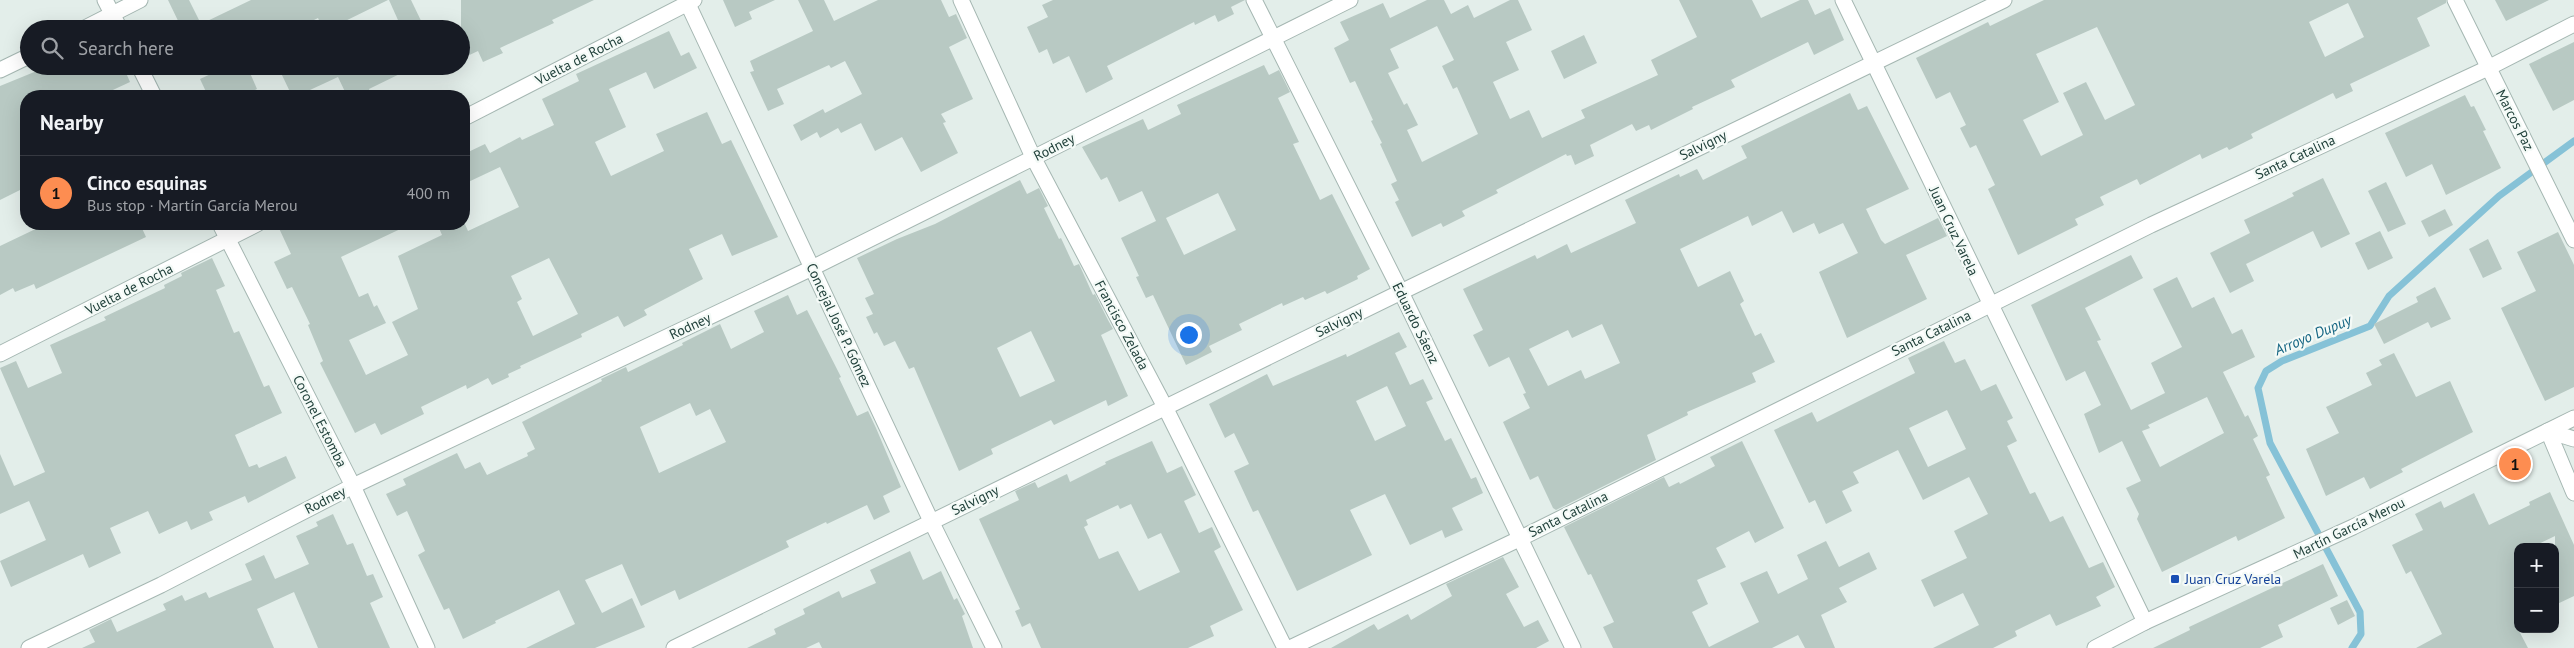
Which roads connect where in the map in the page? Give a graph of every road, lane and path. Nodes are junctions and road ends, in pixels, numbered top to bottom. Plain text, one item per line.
1 (105, 0) edge
2 (140, 0) edge
3 (961, 0) edge
4 (1254, 0) edge
5 (1350, 0) edge
6 (1843, 0) edge
7 (2004, 0) edge
8 (2455, 0) edge
9 (689, 1) edge
10 (112, 14) junction
11 (100, 20) edge
12 (115, 20) edge
13 (2574, 24) edge
14 (1272, 38) junction
15 (20, 60) edge
16 (1874, 63) junction
17 (2488, 68) junction
18 (0, 70) edge
19 (144, 75) edge
20 (151, 90) edge
21 (470, 115) edge
22 (1034, 157) junction
23 (223, 230) edge
24 (245, 230) edge
25 (228, 239) junction
26 (2574, 240) edge
27 (812, 268) junction
28 (1401, 292) junction
29 (1989, 305) junction
30 (0, 354) edge
31 (1165, 407) junction
32 (2574, 418) edge
33 (2548, 431) junction
34 (2574, 439) edge
35 (353, 486) junction
36 (2574, 492) edge
37 (931, 521) junction
38 (1520, 539) junction
39 (2145, 622) junction
40 (29, 648) edge
41 (427, 648) edge
42 (674, 648) edge
43 (994, 648) edge
44 (1285, 648) edge
45 (1290, 648) edge
46 (1573, 648) edge
47 (2095, 648) edge

1 - 10 street
2 - 10 street
3 - 22 street, Francisco Zelada
4 - 14 street, Eduardo Sáenz
5 - 14 street, Rodney
6 - 16 street, Juan Cruz Varela
7 - 16 street, Salvigny
8 - 17 street, Marcos Paz
9 - 21 street, Vuelta de Rocha
9 - 27 street, Concejal José P. Gómez
10 - 11 street
10 - 12 street
13 - 17 street, Santa Catalina
14 - 22 street, Rodney
14 - 28 street, Eduardo Sáenz
15 - 18 street
16 - 28 street, Salvigny
16 - 29 street, Juan Cruz Varela
17 - 26 street, Marcos Paz
17 - 29 street, Santa Catalina
19 - 20 street
22 - 27 street, Rodney
22 - 31 street, Francisco Zelada
23 - 25 street, Coronel Estomba
24 - 25 street, Vuelta de Rocha
25 - 30 street, Vuelta de Rocha
25 - 35 street, Coronel Estomba
27 - 35 street, Rodney
27 - 37 street, Concejal José P. Gómez
28 - 31 street, Salvigny
28 - 38 street, Eduardo Sáenz
29 - 38 street, Santa Catalina
29 - 39 street, Juan Cruz Varela
31 - 37 street, Salvigny
31 - 44 street, Francisco Zelada
32 - 33 street, Martín García Merou
33 - 34 street
33 - 36 street
33 - 39 street, Martín García Merou
35 - 40 street, Rodney
35 - 41 street, Coronel Estomba
37 - 42 street, Salvigny
37 - 43 street, Concejal José P. Gómez
38 - 45 street, Santa Catalina
38 - 46 street, Eduardo Sáenz
39 - 47 street, Martín García Merou

